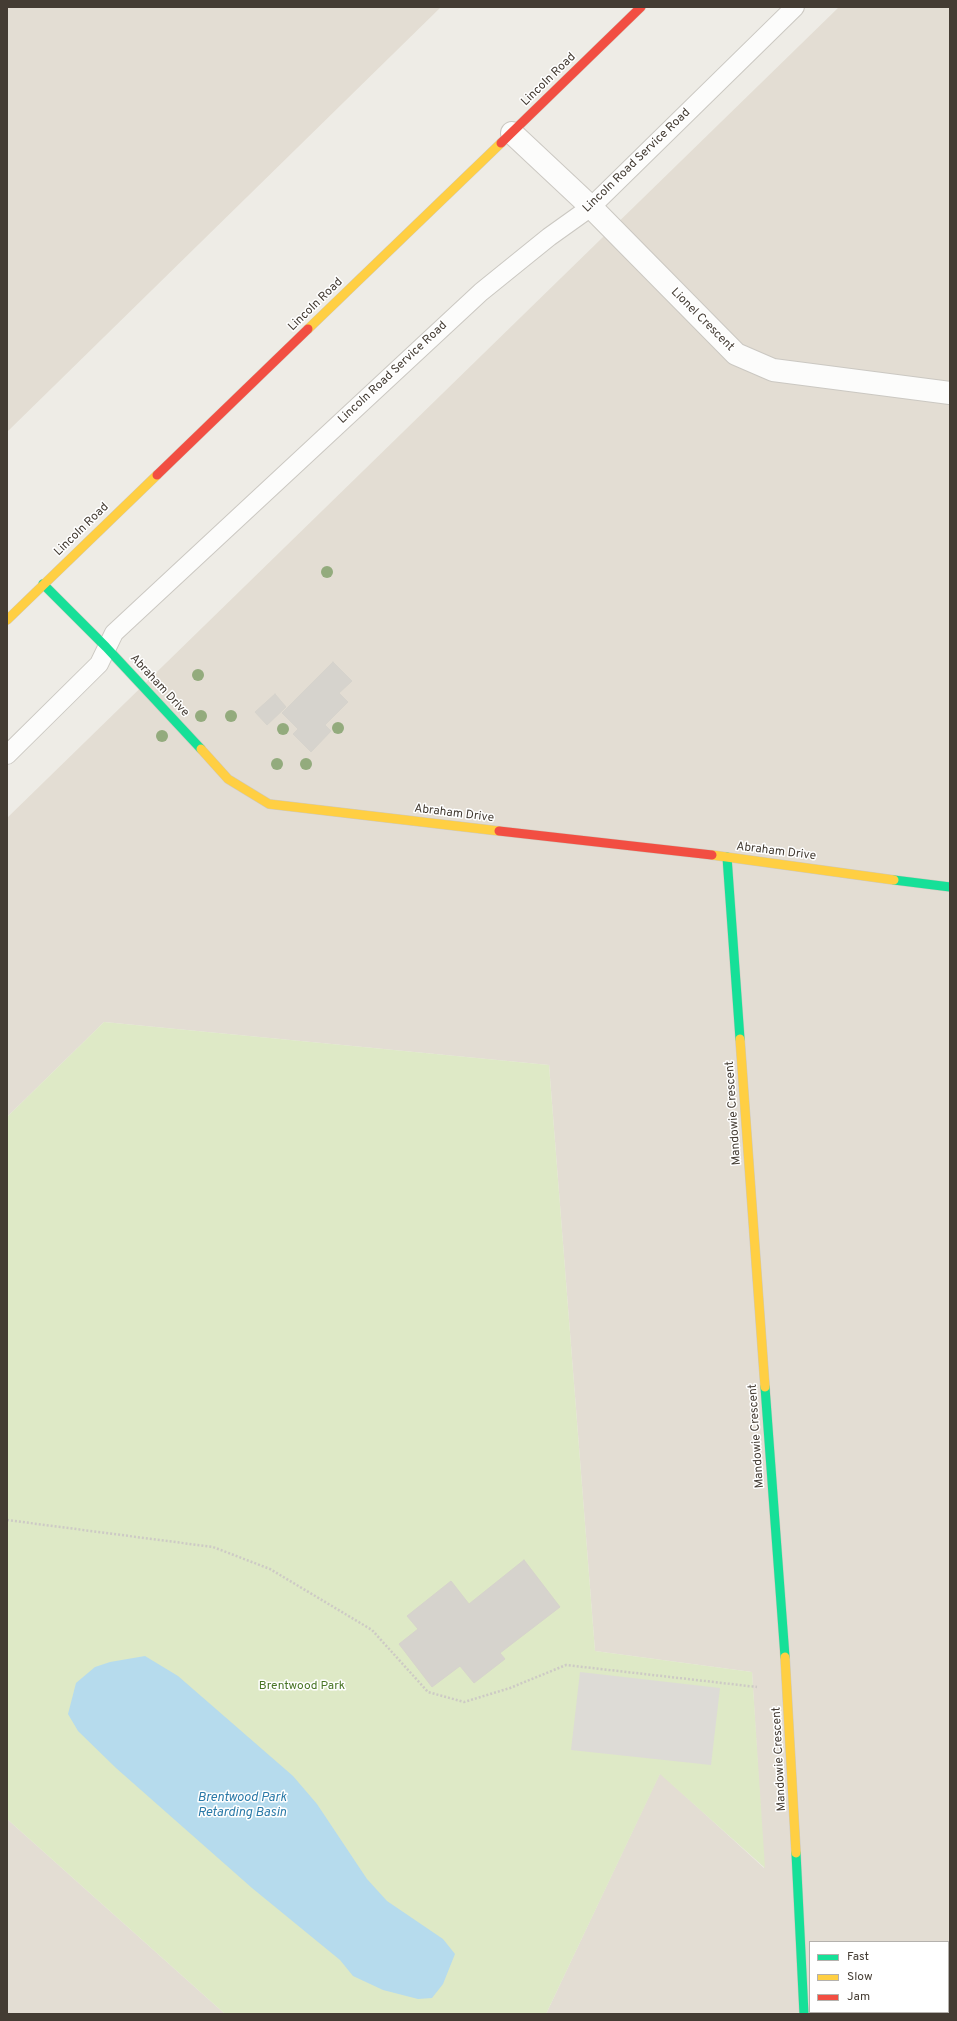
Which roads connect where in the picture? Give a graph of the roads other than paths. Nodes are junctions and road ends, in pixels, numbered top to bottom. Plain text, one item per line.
1 (641, 7) edge
2 (795, 7) edge
3 (512, 133) junction
4 (591, 207) junction
5 (950, 393) edge
6 (43, 584) junction
7 (7, 620) edge
8 (106, 647) junction
9 (7, 755) edge
10 (727, 857) junction
11 (950, 887) edge
12 (804, 2014) edge

1 - 3 street, Lincoln Road
2 - 4 lane, Lincoln Road Service Road
3 - 4 street, Lionel Crescent
3 - 6 street, Lincoln Road
4 - 5 street, Lionel Crescent
4 - 8 lane, Lincoln Road Service Road
6 - 7 street, Lincoln Road
6 - 8 street, Abraham Drive
8 - 9 lane, Lincoln Road Service Road
8 - 10 street, Abraham Drive
10 - 11 street, Abraham Drive
10 - 12 street, Mandowie Crescent

